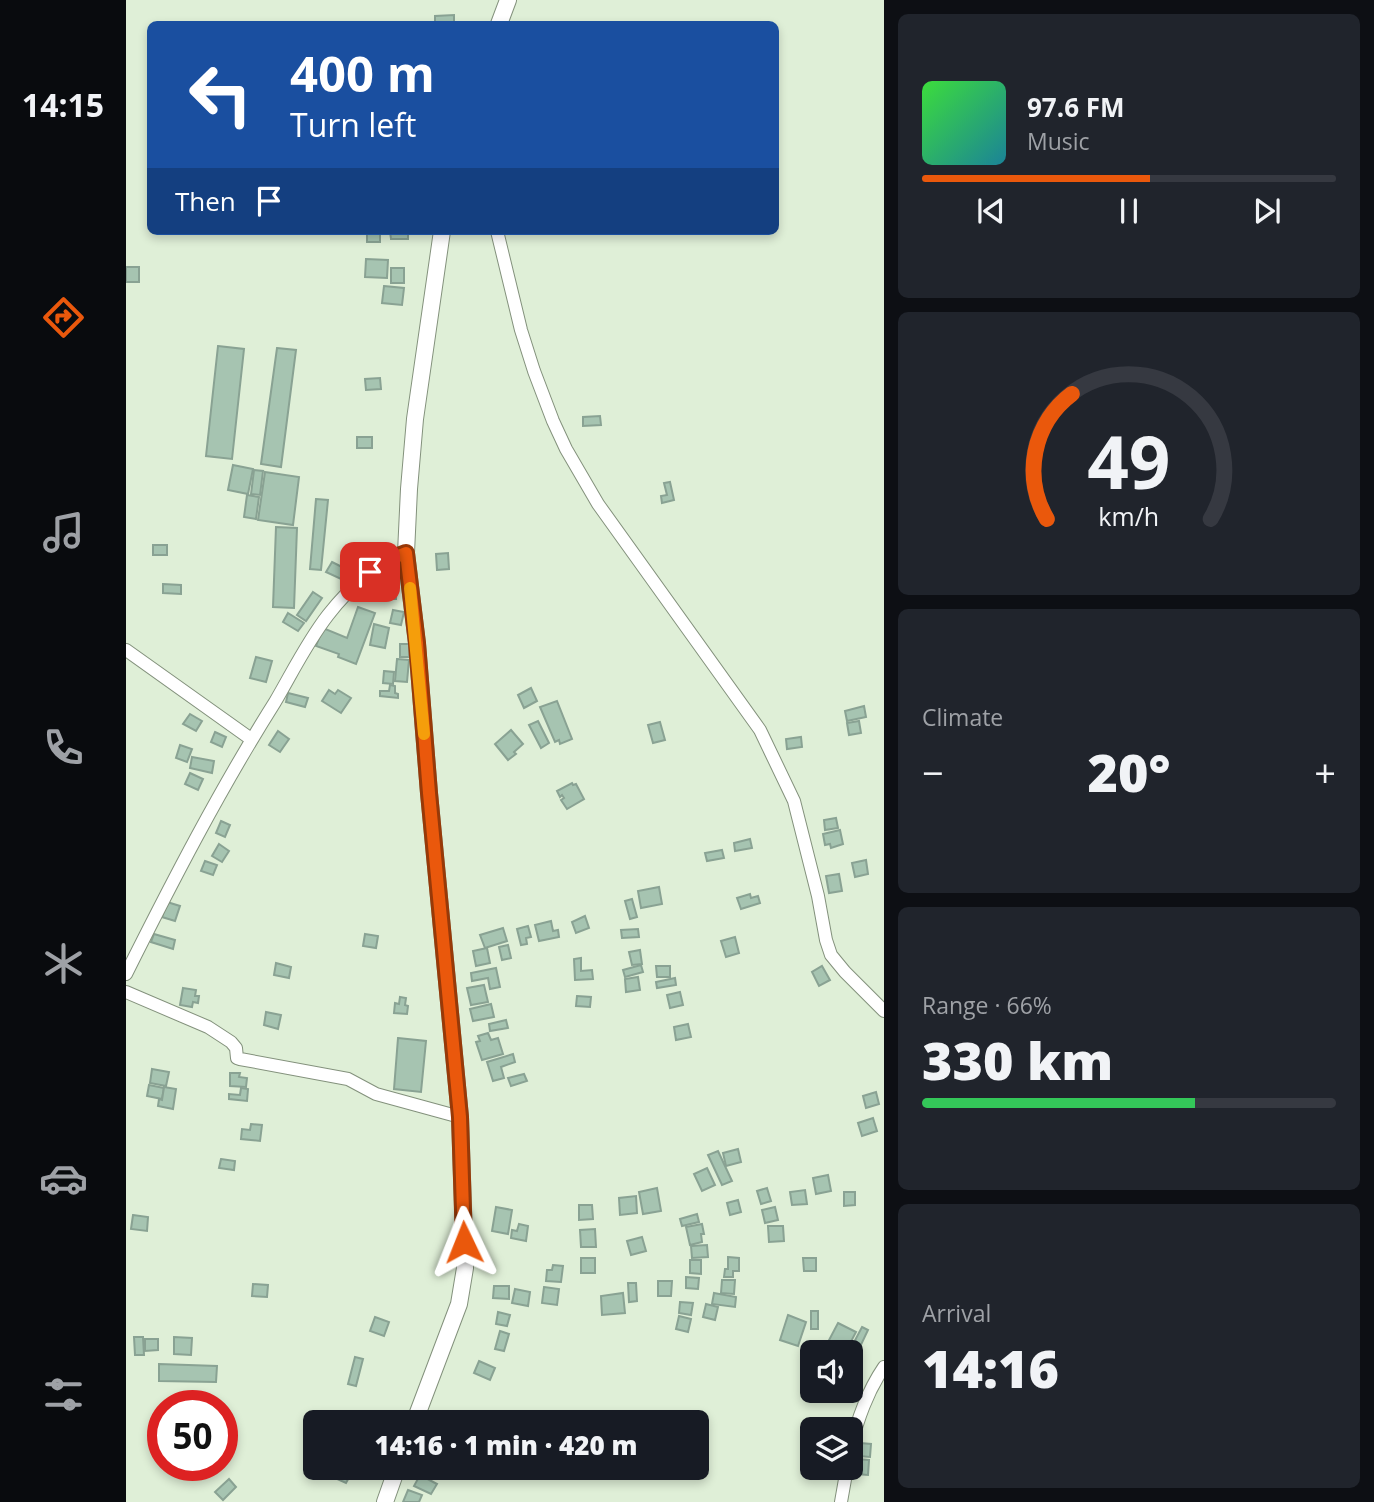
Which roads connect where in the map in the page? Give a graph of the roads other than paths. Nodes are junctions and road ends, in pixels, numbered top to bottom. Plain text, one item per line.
1 (508, 0) edge
2 (500, 21) edge
3 (441, 235) edge
4 (498, 235) edge
5 (406, 553) junction
6 (126, 650) edge
7 (251, 739) junction
8 (126, 974) edge
9 (126, 992) edge
10 (884, 1011) edge
11 (460, 1117) junction
12 (884, 1367) edge
13 (419, 1410) edge
14 (859, 1417) edge
15 (393, 1480) edge
16 (845, 1480) edge
17 (385, 1502) edge
18 (841, 1502) edge

1 - 2 main road
3 - 5 main road
4 - 10 street
5 - 7 street
5 - 11 main road
6 - 7 street
7 - 8 street
9 - 11 street
11 - 13 main road
12 - 14 street
15 - 17 main road
16 - 18 street

